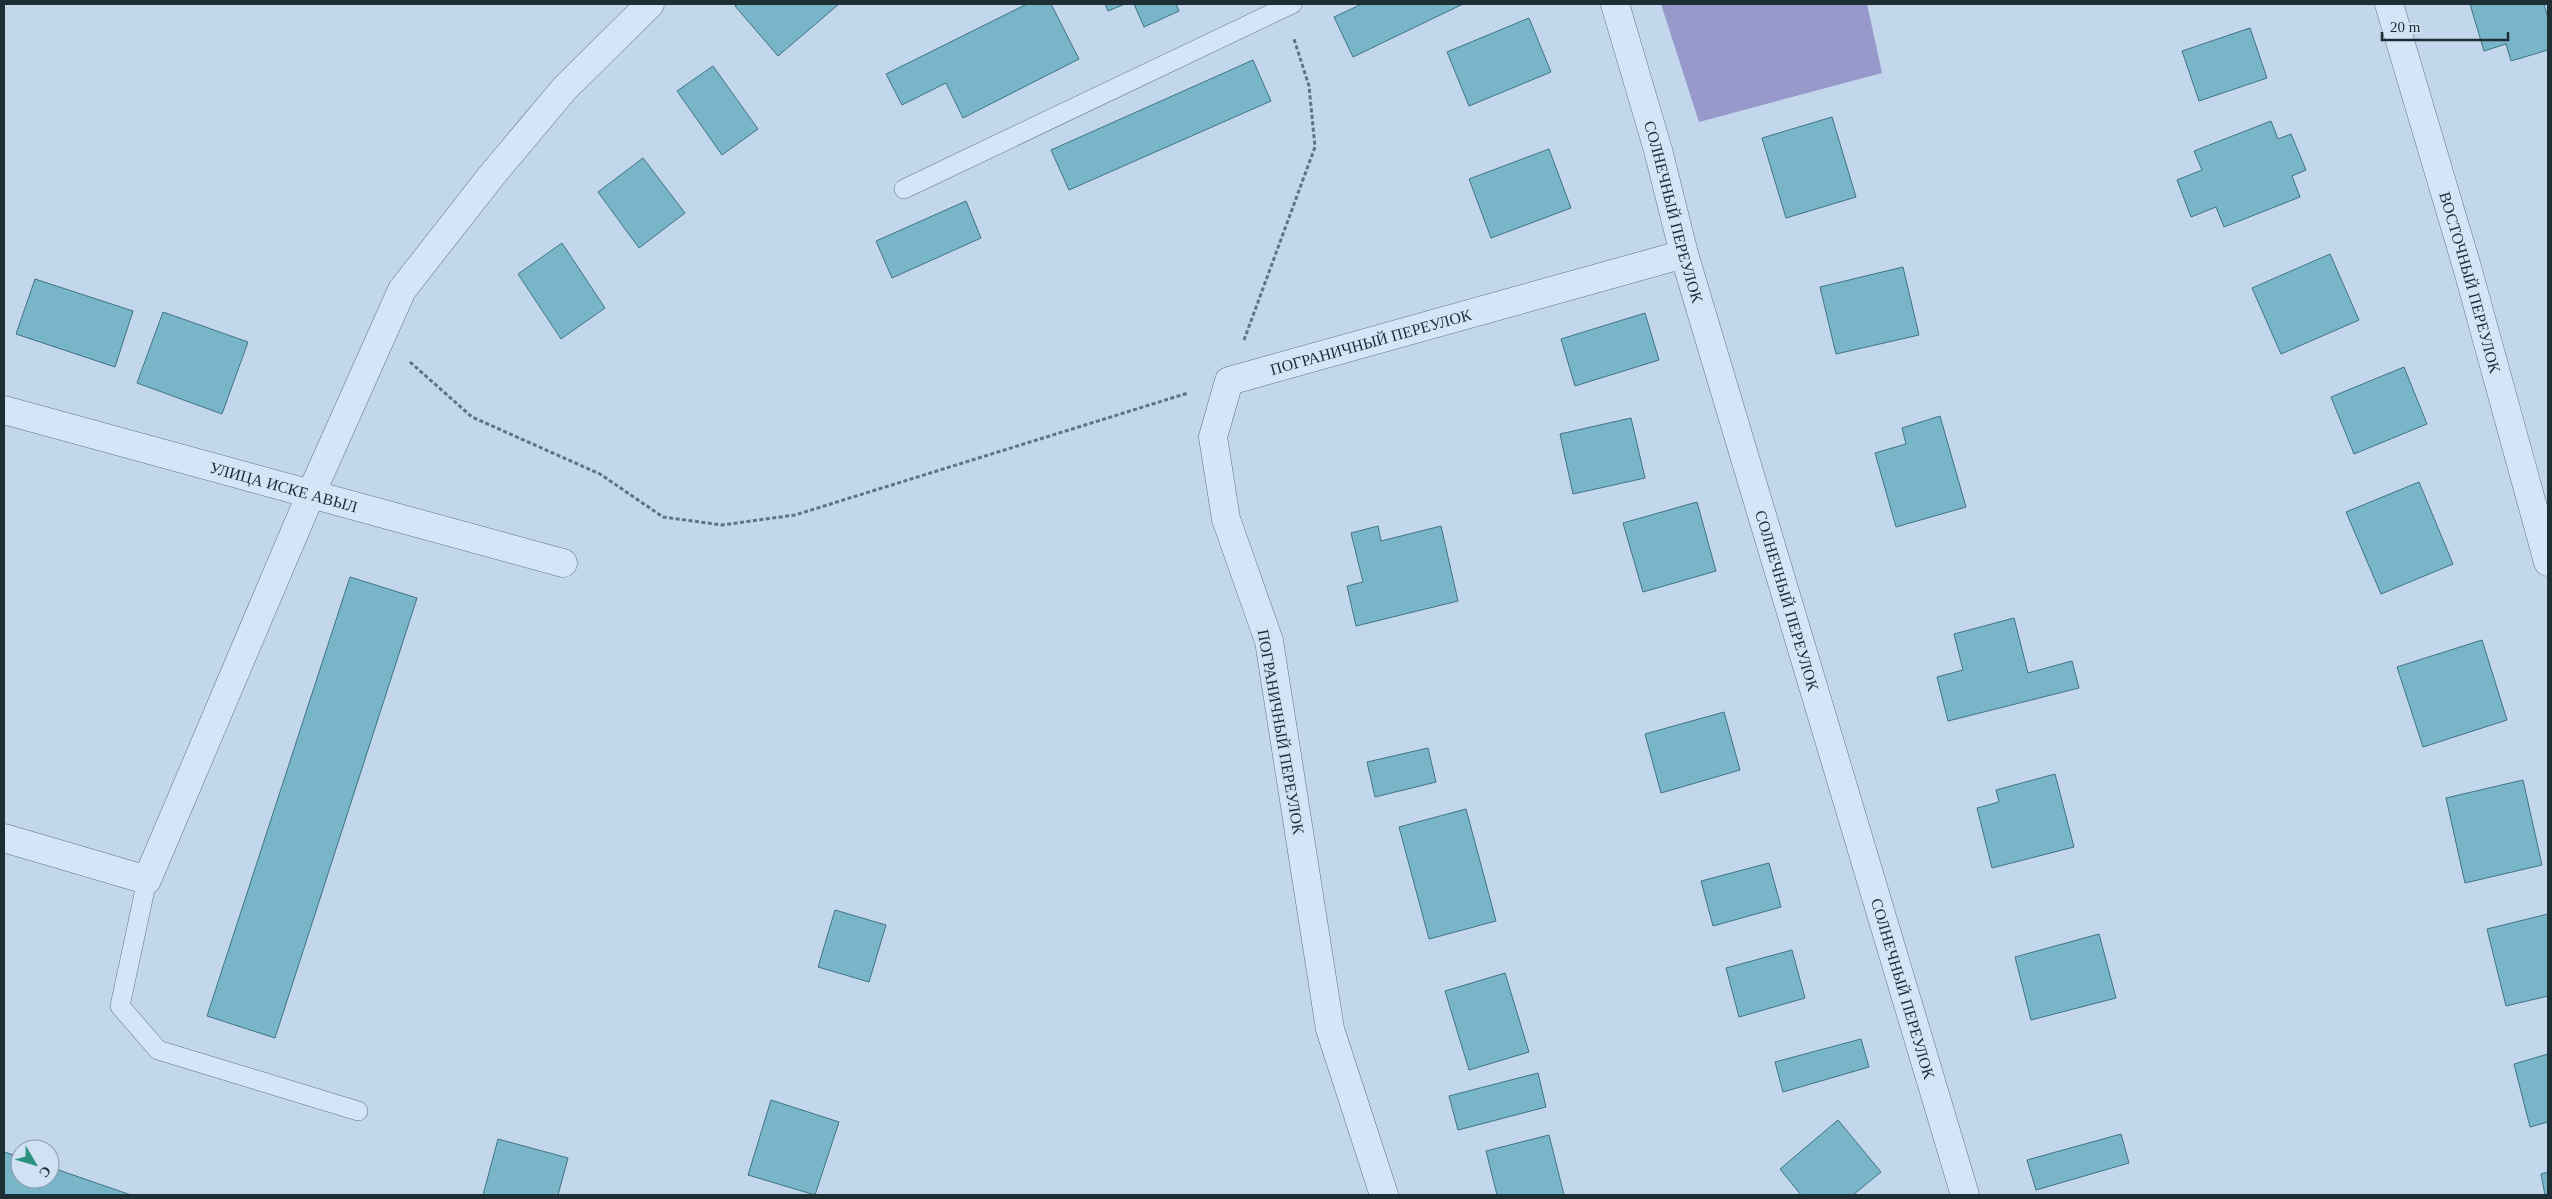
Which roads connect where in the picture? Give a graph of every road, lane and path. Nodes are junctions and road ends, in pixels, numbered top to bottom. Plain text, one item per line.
1 (650, 4) edge
2 (1616, 4) edge
3 (2389, 4) edge
4 (1288, 6) edge
5 (904, 189) dead end
6 (1684, 254) junction
7 (382, 336) junction
8 (1228, 380) junction
9 (4, 410) edge
10 (310, 496) junction
11 (2548, 562) edge
12 (563, 563) dead end
13 (4, 838) edge
14 (146, 880) junction
15 (358, 1111) dead end
16 (1384, 1195) edge
17 (1965, 1195) edge

1 - 7 street
2 - 6 street, СОЛНЕЧНЫЙ ПЕРЕУЛОК
3 - 11 street, ВОСТОЧНЫЙ ПЕРЕУЛОК
4 - 5 lane
4 - 8 path
6 - 8 street, ПОГРАНИЧНЫЙ ПЕРЕУЛОК
6 - 17 street, СОЛНЕЧНЫЙ ПЕРЕУЛОК
7 - 8 path
7 - 10 street
8 - 16 street, ПОГРАНИЧНЫЙ ПЕРЕУЛОК
9 - 10 street, УЛИЦА ИСКЕ АВЫЛ
10 - 12 street, УЛИЦА ИСКЕ АВЫЛ
10 - 14 street
13 - 14 street
14 - 15 lane

